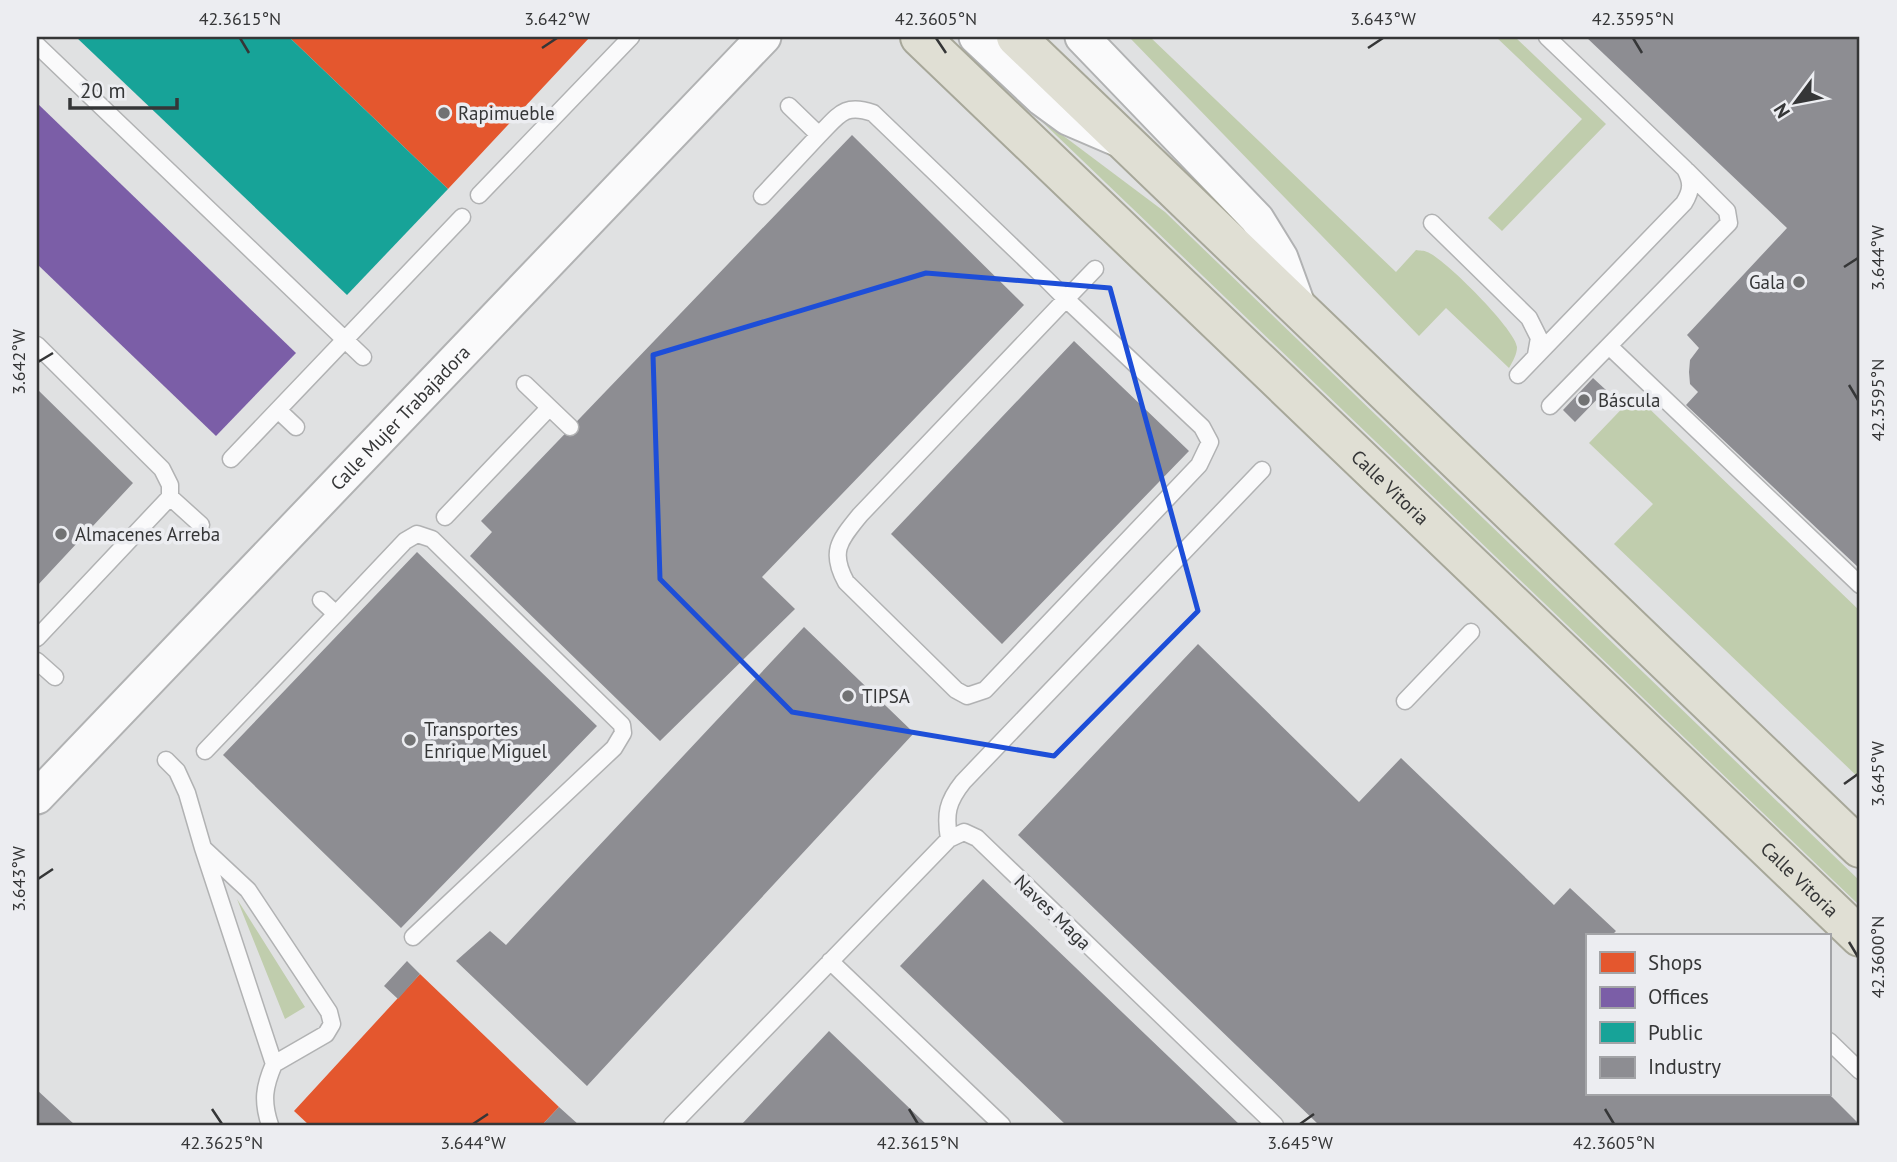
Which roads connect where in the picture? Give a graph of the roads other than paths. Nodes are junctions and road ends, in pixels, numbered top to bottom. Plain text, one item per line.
1 (631, 37) edge
2 (764, 37) edge
3 (920, 37) edge
4 (976, 37) edge
5 (1016, 37) edge
6 (1082, 37) edge
7 (1547, 37) edge
8 (37, 45) edge
9 (789, 106) dead end
10 (819, 135) junction
11 (1129, 144) junction
12 (1685, 169) junction
13 (479, 195) dead end
14 (762, 196) dead end
15 (462, 217) dead end
16 (1432, 223) dead end
17 (1094, 270) dead end
18 (1066, 299) junction
19 (1300, 310) junction
20 (344, 339) junction
21 (37, 345) edge
22 (1609, 346) junction
23 (1536, 355) junction
24 (363, 357) dead end
25 (1518, 375) dead end
26 (525, 384) dead end
27 (1550, 406) dead end
28 (549, 408) junction
29 (278, 410) junction
30 (296, 427) dead end
31 (570, 427) dead end
32 (231, 459) dead end
33 (1262, 470) dead end
34 (170, 497) junction
35 (445, 517) dead end
36 (201, 525) dead end
37 (1860, 585) edge
38 (321, 600) dead end
39 (336, 614) junction
40 (1471, 632) dead end
41 (37, 638) edge
42 (37, 661) edge
43 (55, 677) dead end
44 (1405, 701) dead end
45 (205, 751) dead end
46 (166, 760) dead end
47 (37, 797) edge
48 (949, 839) junction
49 (203, 848) junction
50 (1860, 848) edge
51 (413, 937) dead end
52 (1860, 937) edge
53 (830, 961) junction
54 (1830, 1042) edge
55 (274, 1064) junction
56 (1860, 1072) edge
57 (270, 1125) edge
58 (672, 1125) edge
59 (1002, 1125) edge
60 (1275, 1125) edge

1 - 13 lane
2 - 47 street, Calle Mujer Trabajadora
3 - 52 highway, Calle Vitoria
4 - 11 street
5 - 11 highway
6 - 19 street
7 - 12 lane
8 - 20 lane
9 - 10 lane
10 - 14 lane
10 - 18 lane
11 - 19 highway
12 - 22 lane
12 - 23 lane
15 - 20 lane
16 - 23 lane
17 - 18 lane
18 - 18 lane
19 - 50 highway
20 - 24 lane
20 - 29 lane
21 - 34 lane
22 - 27 lane
22 - 37 lane
23 - 25 lane
26 - 28 lane
28 - 31 lane
28 - 35 lane
29 - 30 lane
29 - 32 lane
33 - 48 lane
34 - 36 lane
34 - 41 lane
38 - 39 lane
39 - 45 lane
39 - 51 lane
40 - 44 lane
42 - 43 lane
46 - 49 lane
48 - 53 lane
48 - 60 lane, Naves Maga
49 - 55 lane
49 - 55 lane
53 - 58 lane
53 - 59 lane
54 - 56 lane
55 - 57 lane

